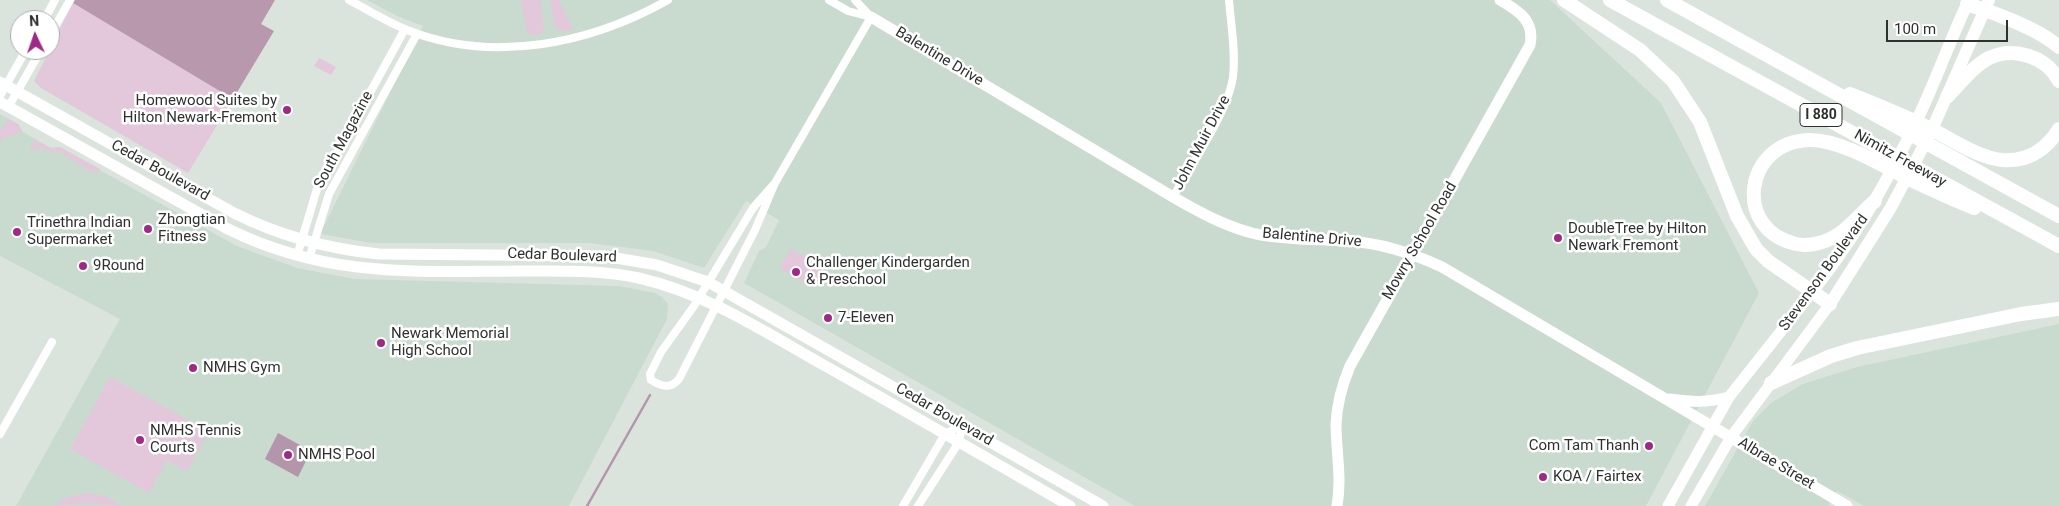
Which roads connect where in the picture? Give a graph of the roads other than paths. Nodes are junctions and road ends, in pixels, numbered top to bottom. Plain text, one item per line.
1 (70, 0) edge
2 (349, 0) edge
3 (668, 0) edge
4 (829, 0) edge
5 (855, 0) edge
6 (1229, 0) edge
7 (1500, 0) edge
8 (1564, 0) edge
9 (1610, 0) edge
10 (1667, 0) edge
11 (1968, 2) edge
12 (1987, 5) edge
13 (871, 17) junction
14 (60, 18) edge
15 (405, 29) junction
16 (417, 34) junction
17 (2059, 47) edge
18 (20, 60) edge
19 (35, 60) edge
20 (1802, 76) junction
21 (2059, 81) edge
22 (2, 88) edge
23 (17, 92) junction
24 (1947, 97) junction
25 (4, 104) edge
26 (2059, 129) edge
27 (775, 183) junction
28 (1173, 197) junction
29 (1875, 200) junction
30 (2059, 216) edge
31 (2031, 230) junction
32 (302, 240) junction
33 (313, 243) junction
34 (2059, 246) edge
35 (1412, 254) junction
36 (297, 256) junction
37 (309, 259) junction
38 (708, 282) junction
39 (725, 290) junction
40 (1812, 292) junction
41 (699, 296) junction
42 (1830, 304) junction
43 (717, 305) junction
44 (2059, 309) edge
45 (52, 342) dead end
46 (1771, 383) junction
47 (1729, 396) junction
48 (1664, 399) junction
49 (962, 425) junction
50 (1712, 427) junction
51 (0, 434) edge
52 (945, 434) junction
53 (1730, 437) junction
54 (959, 442) junction
55 (902, 506) edge
56 (918, 506) edge
57 (1070, 506) edge
58 (1103, 506) edge
59 (1337, 506) edge
60 (1668, 506) edge
61 (1691, 506) edge
62 (1847, 506) edge

1 - 14 street
2 - 15 street
3 - 16 street
4 - 13 street, Balentine Drive
5 - 13 street, Balentine Drive
6 - 28 street, John Muir Drive
7 - 35 main road, Mowry School Road
8 - 40 highway
9 - 31 highway, Nimitz Freeway / I 880
10 - 20 highway, Nimitz Freeway / I 880
11 - 12 highway
11 - 29 main road, Stevenson Boulevard
12 - 17 highway
12 - 24 main road, Stevenson Boulevard
13 - 27 street
13 - 28 main road, Balentine Drive
15 - 16 street
15 - 32 street, South Magazine
16 - 33 street, South Magazine
18 - 22 street
19 - 23 street
20 - 26 highway
20 - 30 highway, Nimitz Freeway / I 880
21 - 24 highway
22 - 23 main road, Cedar Boulevard
23 - 25 street
23 - 32 main road, Cedar Boulevard
24 - 42 main road, Stevenson Boulevard
25 - 36 main road, Cedar Boulevard
27 - 38 street
27 - 39 street
28 - 35 main road, Balentine Drive
29 - 31 highway
29 - 40 main road, Stevenson Boulevard
31 - 34 highway, Nimitz Freeway / I 880
32 - 33 main road, Cedar Boulevard
32 - 36 street, South Magazine
33 - 37 street, South Magazine
33 - 38 main road, Cedar Boulevard
35 - 48 main road, Balentine Drive
35 - 59 main road, Mowry School Road
36 - 37 main road, Cedar Boulevard
37 - 41 main road, Cedar Boulevard
38 - 39 main road, Cedar Boulevard
38 - 41 street
39 - 43 street
39 - 49 main road, Cedar Boulevard
40 - 42 highway
40 - 47 main road, Stevenson Boulevard
41 - 43 main road, Cedar Boulevard
41 - 43 street
42 - 46 main road, Stevenson Boulevard
43 - 52 main road, Cedar Boulevard
44 - 46 highway
45 - 51 street
46 - 53 main road, Stevenson Boulevard
47 - 48 main road
47 - 50 main road, Stevenson Boulevard
48 - 50 main road, Balentine Drive
49 - 52 street
49 - 54 street
49 - 58 main road, Cedar Boulevard
50 - 53 main road, Balentine Drive
50 - 60 main road, Stevenson Boulevard
52 - 54 main road, Cedar Boulevard
52 - 55 street
53 - 61 main road, Stevenson Boulevard
53 - 62 main road, Albrae Street
54 - 56 street
54 - 57 main road, Cedar Boulevard

